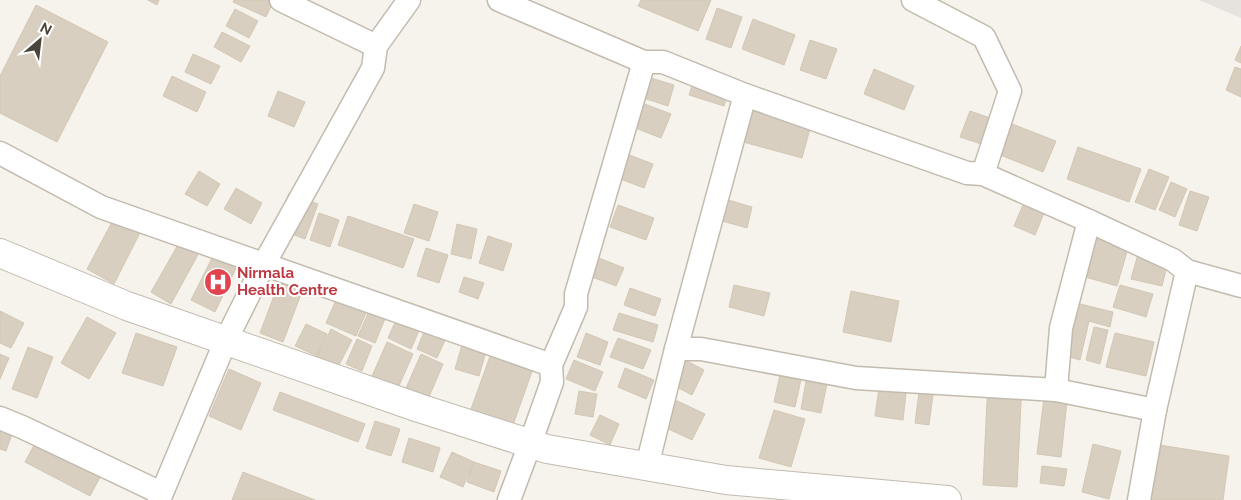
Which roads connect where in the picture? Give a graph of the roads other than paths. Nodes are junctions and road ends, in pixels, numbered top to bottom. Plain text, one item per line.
1 (281, 0) edge
2 (409, 0) edge
3 (499, 0) edge
4 (913, 0) edge
5 (376, 46) junction
6 (644, 62) junction
7 (745, 95) junction
8 (0, 153) edge
9 (984, 174) junction
10 (1089, 221) junction
11 (0, 253) edge
12 (264, 264) junction
13 (1187, 271) junction
14 (1241, 286) edge
15 (226, 340) junction
16 (676, 349) junction
17 (551, 365) junction
18 (1056, 390) junction
19 (1155, 410) junction
20 (0, 418) edge
21 (530, 444) junction
22 (647, 466) junction
23 (160, 497) edge
24 (509, 500) edge
25 (947, 500) edge
26 (1139, 500) edge

1 - 5 street
2 - 5 street
3 - 6 street
4 - 9 street
5 - 12 street
6 - 7 street
6 - 17 street
7 - 9 street
7 - 16 street
8 - 12 street
9 - 10 street
10 - 13 street
10 - 18 street
11 - 15 street
12 - 15 street
12 - 17 street
13 - 14 street
13 - 19 street
15 - 21 street
15 - 23 street
16 - 18 street
16 - 22 street
17 - 21 street
18 - 19 street
19 - 26 street
20 - 23 street
21 - 22 street
21 - 24 street
22 - 25 street

